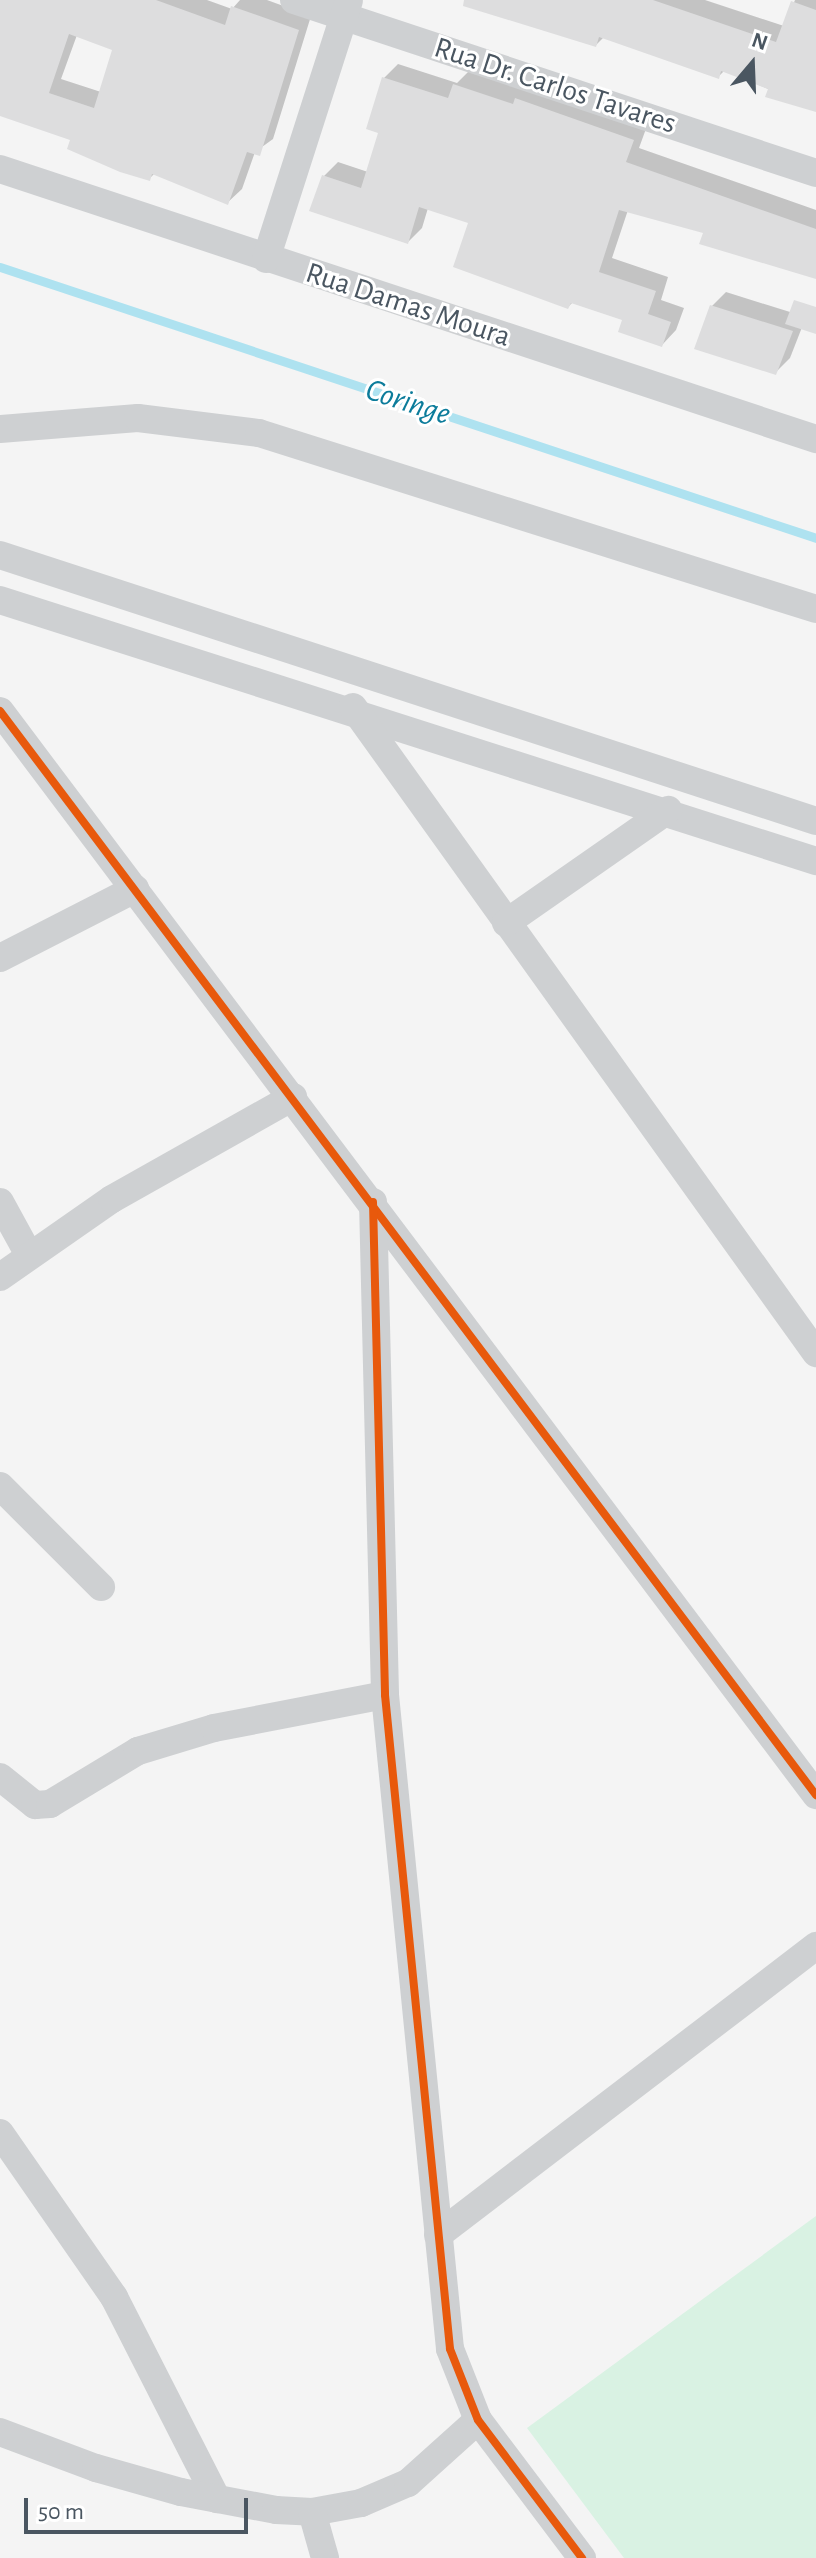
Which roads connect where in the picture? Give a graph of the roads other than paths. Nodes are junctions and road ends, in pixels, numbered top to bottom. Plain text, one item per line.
1 (294, 0) edge
2 (347, 8) edge
3 (0, 169) edge
4 (816, 173) edge
5 (266, 259) junction
6 (0, 429) edge
7 (816, 439) edge
8 (0, 555) edge
9 (0, 600) edge
10 (816, 609) edge
11 (340, 665) junction
12 (0, 711) edge
13 (355, 713) junction
14 (668, 810) junction
15 (816, 821) edge
16 (816, 861) edge
17 (135, 889) junction
18 (506, 923) junction
19 (0, 958) edge
20 (293, 1097) junction
21 (0, 1202) edge
22 (373, 1202) junction
23 (29, 1255) junction
24 (0, 1277) edge
25 (816, 1353) edge
26 (0, 1486) edge
27 (101, 1587) dead end
28 (385, 1695) junction
29 (0, 1777) edge
30 (816, 1795) edge
31 (816, 1946) edge
32 (0, 2133) edge
33 (438, 2235) junction
34 (478, 2420) junction
35 (0, 2432) edge
36 (217, 2499) junction
37 (312, 2512) junction
38 (325, 2558) edge
39 (582, 2558) edge

1 - 2 street, Rua Dr. Carlos Tavares
2 - 4 street, Rua Dr. Carlos Tavares
2 - 5 street
3 - 5 street, Rua Damas Moura
5 - 7 street, Rua Damas Moura
6 - 10 street
8 - 11 street
9 - 13 street
11 - 13 street
11 - 15 street
12 - 17 street
13 - 14 street
13 - 18 street
14 - 16 street
14 - 18 street
17 - 19 street
17 - 20 street
18 - 25 street
20 - 22 street
20 - 23 street
21 - 23 street
22 - 28 street
22 - 30 street
23 - 24 street
26 - 27 street
28 - 29 street
28 - 33 street
31 - 33 street
32 - 36 street
33 - 34 street
34 - 37 street
34 - 39 street
35 - 36 street
36 - 37 street
37 - 38 street

